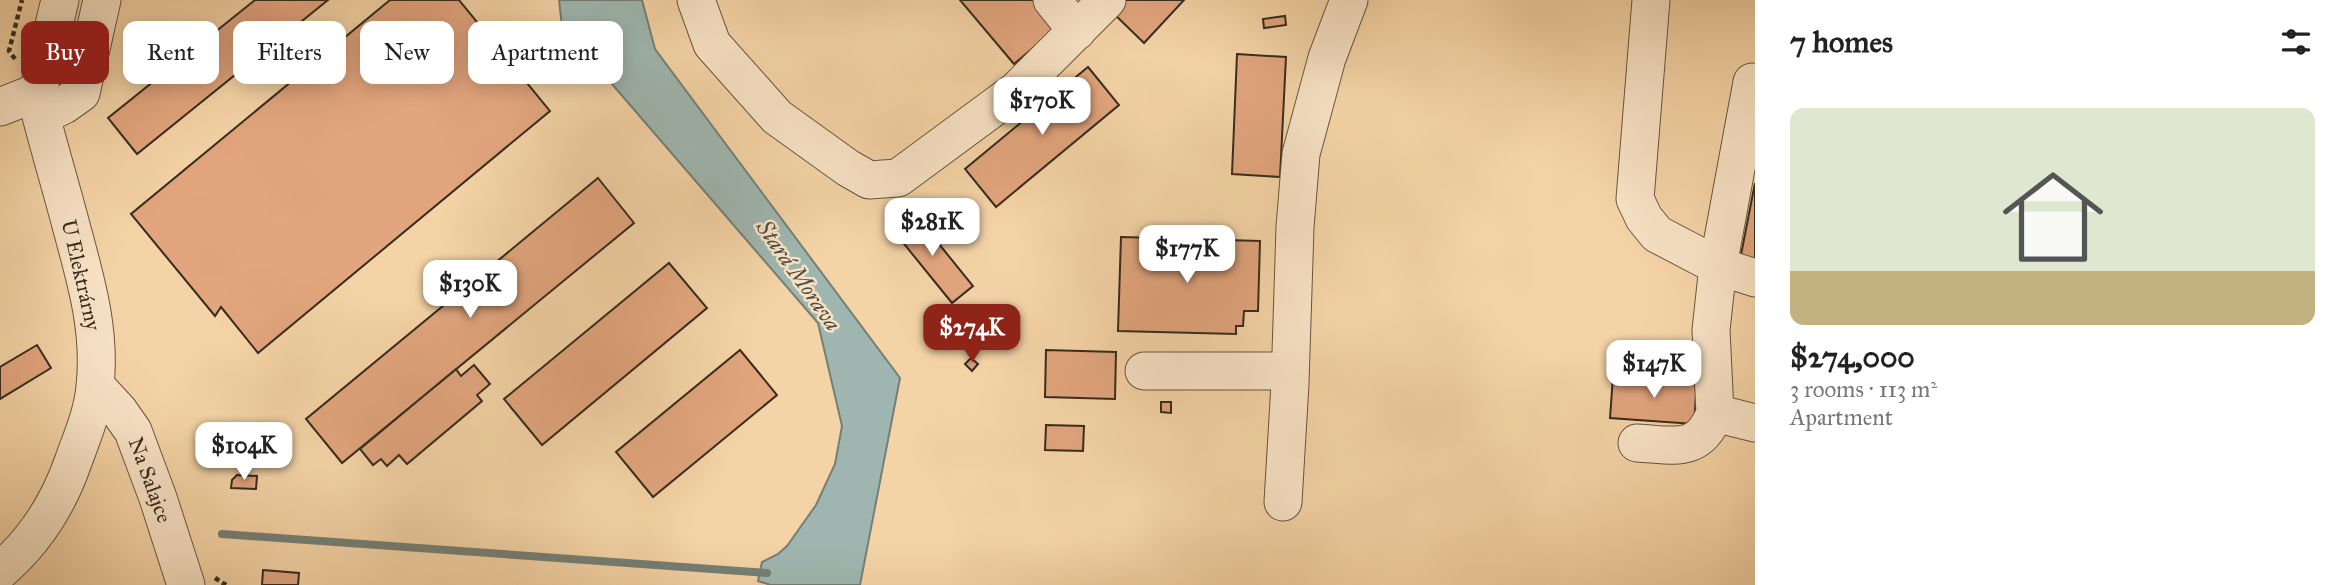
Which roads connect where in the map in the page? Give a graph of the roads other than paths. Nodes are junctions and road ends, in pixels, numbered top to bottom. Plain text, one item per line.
1 (60, 0) edge
2 (102, 0) edge
3 (696, 0) edge
4 (1052, 0) edge
5 (1107, 0) edge
6 (1349, 0) edge
7 (1651, 0) edge
8 (1077, 31) junction
9 (1752, 82) dead end
10 (39, 104) junction
11 (0, 107) edge
12 (1718, 266) junction
13 (1755, 278) edge
14 (1144, 371) dead end
15 (1290, 371) junction
16 (96, 385) junction
17 (1715, 413) junction
18 (1755, 423) edge
19 (1637, 443) dead end
20 (1283, 502) dead end
21 (0, 571) edge
22 (186, 585) edge

1 - 10 street, U Elektrárny
2 - 10 street
3 - 8 street
4 - 8 street
5 - 8 street
6 - 15 street
7 - 12 street
9 - 12 street
10 - 11 street
10 - 16 street, U Elektrárny
12 - 13 street
12 - 17 street
14 - 15 street
15 - 20 street
16 - 21 street, U Elektrárny
16 - 22 street, Na Salajce
17 - 18 street
17 - 19 street

